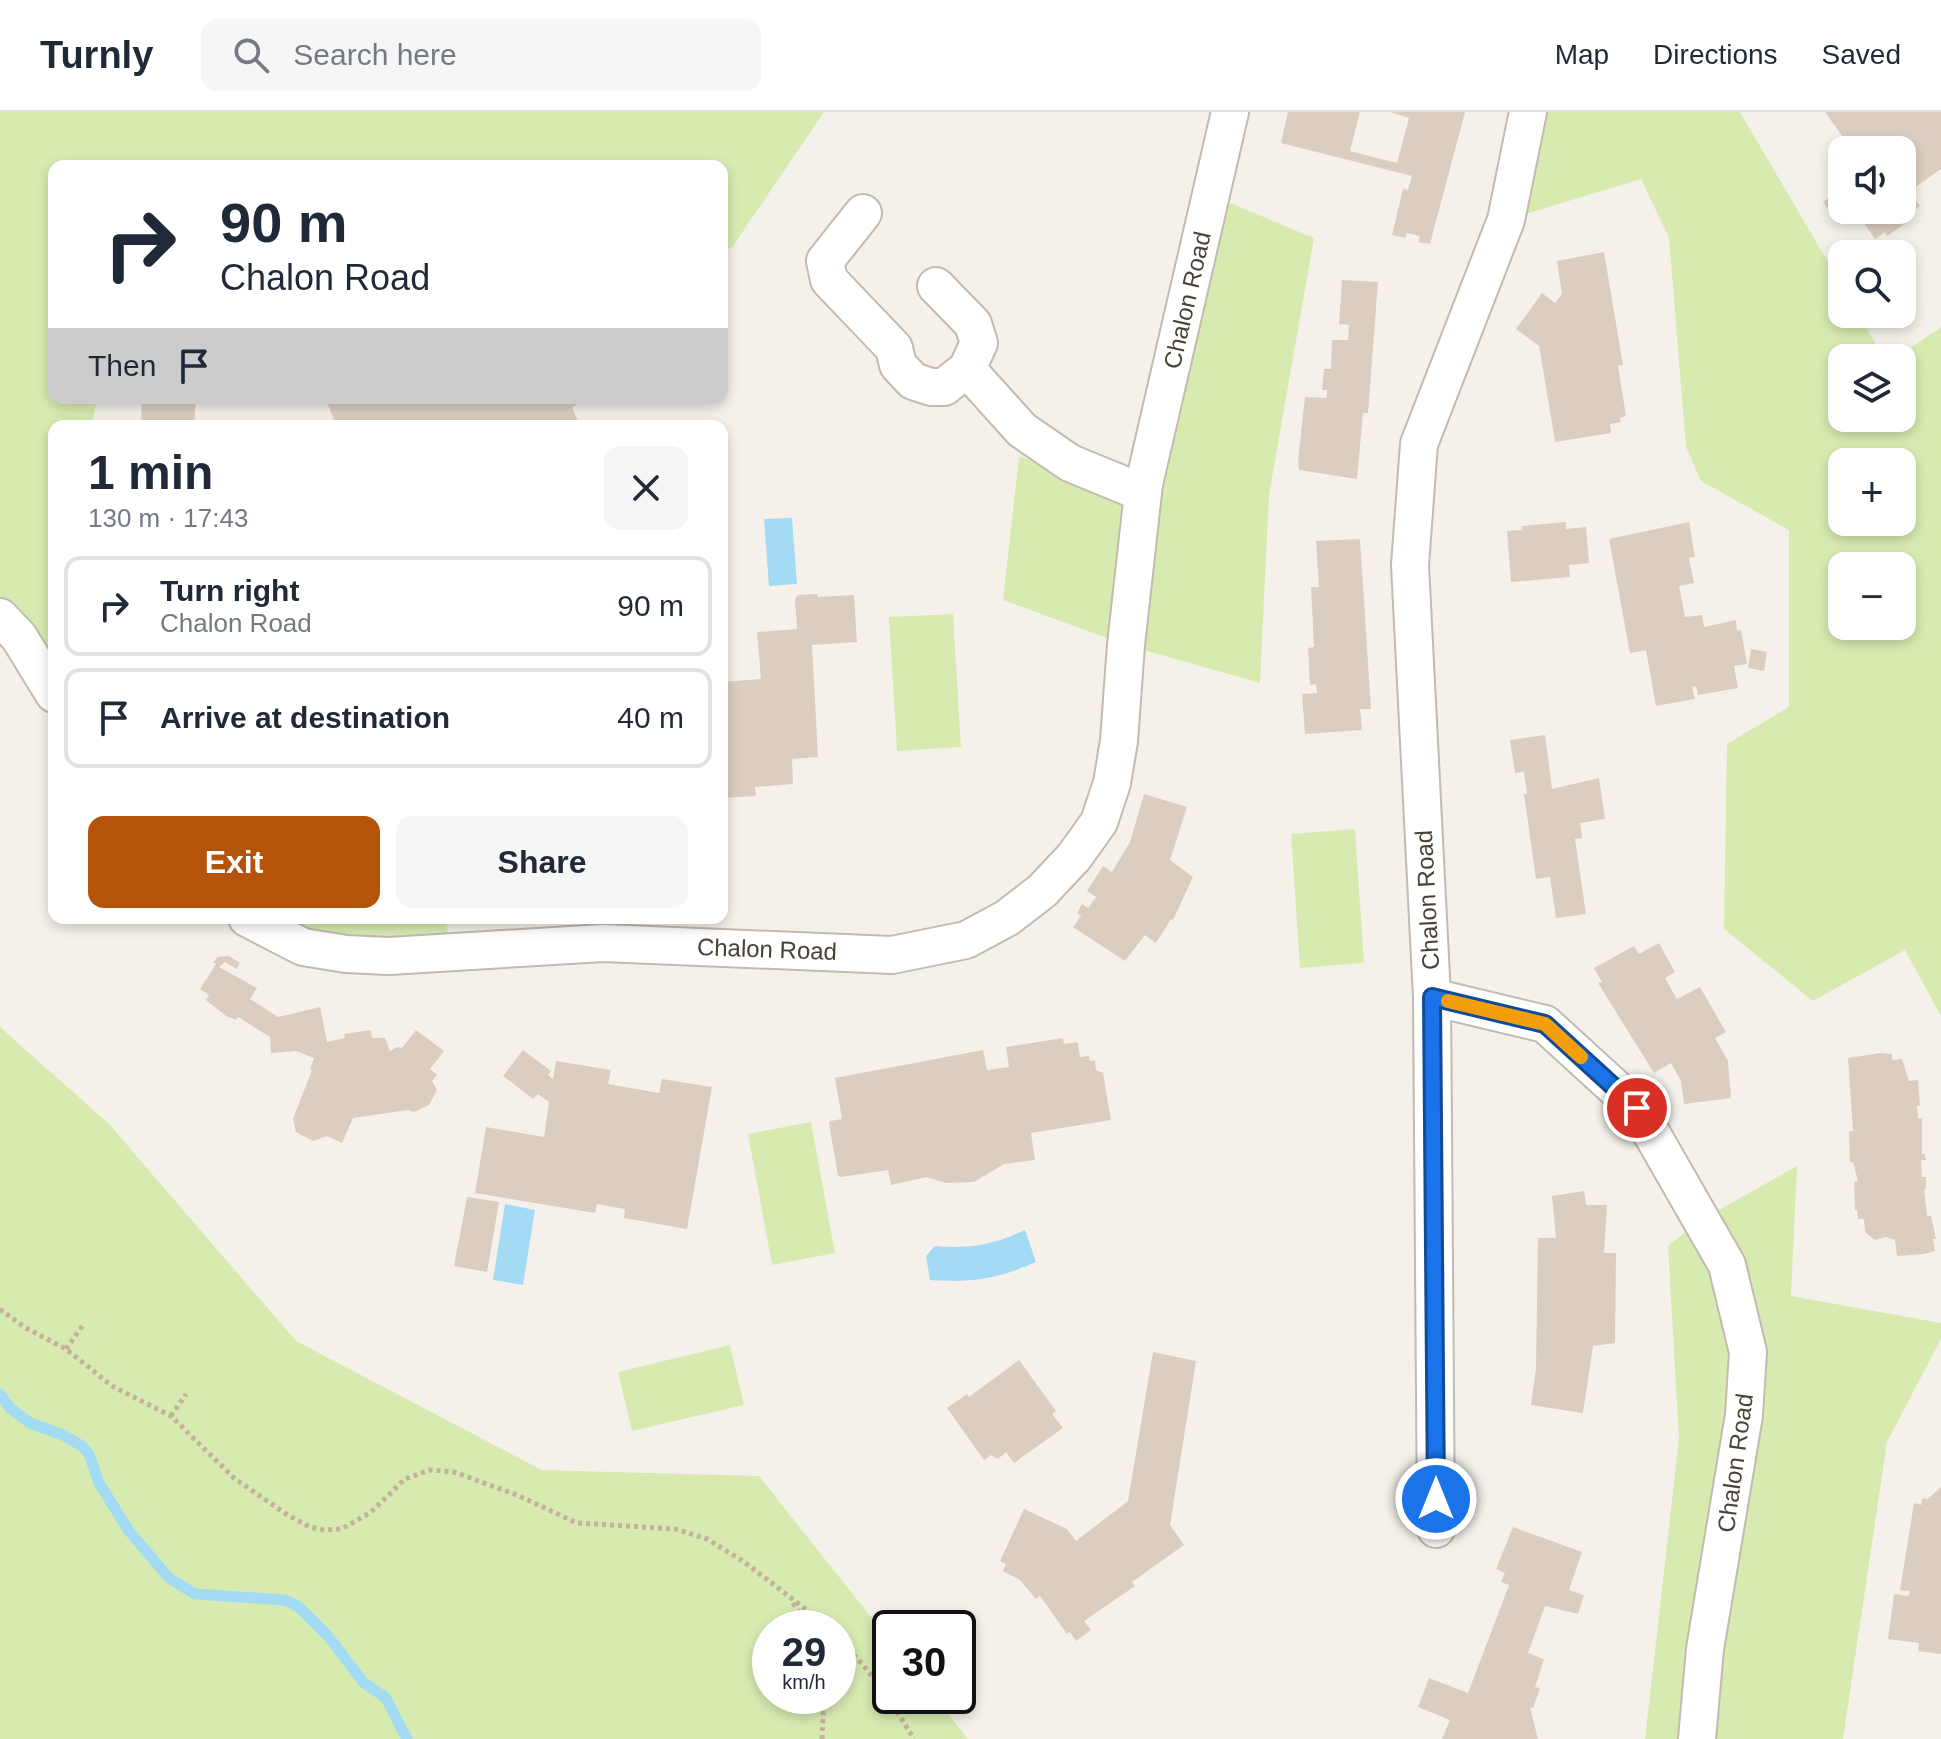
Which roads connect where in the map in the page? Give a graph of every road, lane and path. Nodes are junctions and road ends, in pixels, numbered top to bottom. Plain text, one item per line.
1 (1230, 112) edge
2 (1528, 112) edge
3 (863, 213) dead end
4 (936, 286) dead end
5 (967, 369) junction
6 (1143, 493) junction
7 (0, 617) edge
8 (48, 684) edge
9 (259, 924) edge
10 (1432, 997) junction
11 (0, 1309) edge
12 (83, 1325) dead end
13 (66, 1349) junction
14 (186, 1394) dead end
15 (171, 1416) junction
16 (1436, 1529) dead end
17 (793, 1602) junction
18 (798, 1610) edge
19 (804, 1610) edge
20 (856, 1657) edge
21 (823, 1714) edge
22 (822, 1739) edge
23 (914, 1739) edge
24 (1697, 1739) edge

1 - 6 street, Chalon Road
2 - 10 street, Chalon Road
3 - 5 street
4 - 5 street
5 - 6 street
6 - 9 street, Chalon Road
7 - 8 street
10 - 16 street
10 - 24 street, Chalon Road
11 - 13 path
12 - 13 path
13 - 15 path
14 - 15 path
15 - 17 path
17 - 18 path
17 - 19 path
20 - 23 path
21 - 22 path

